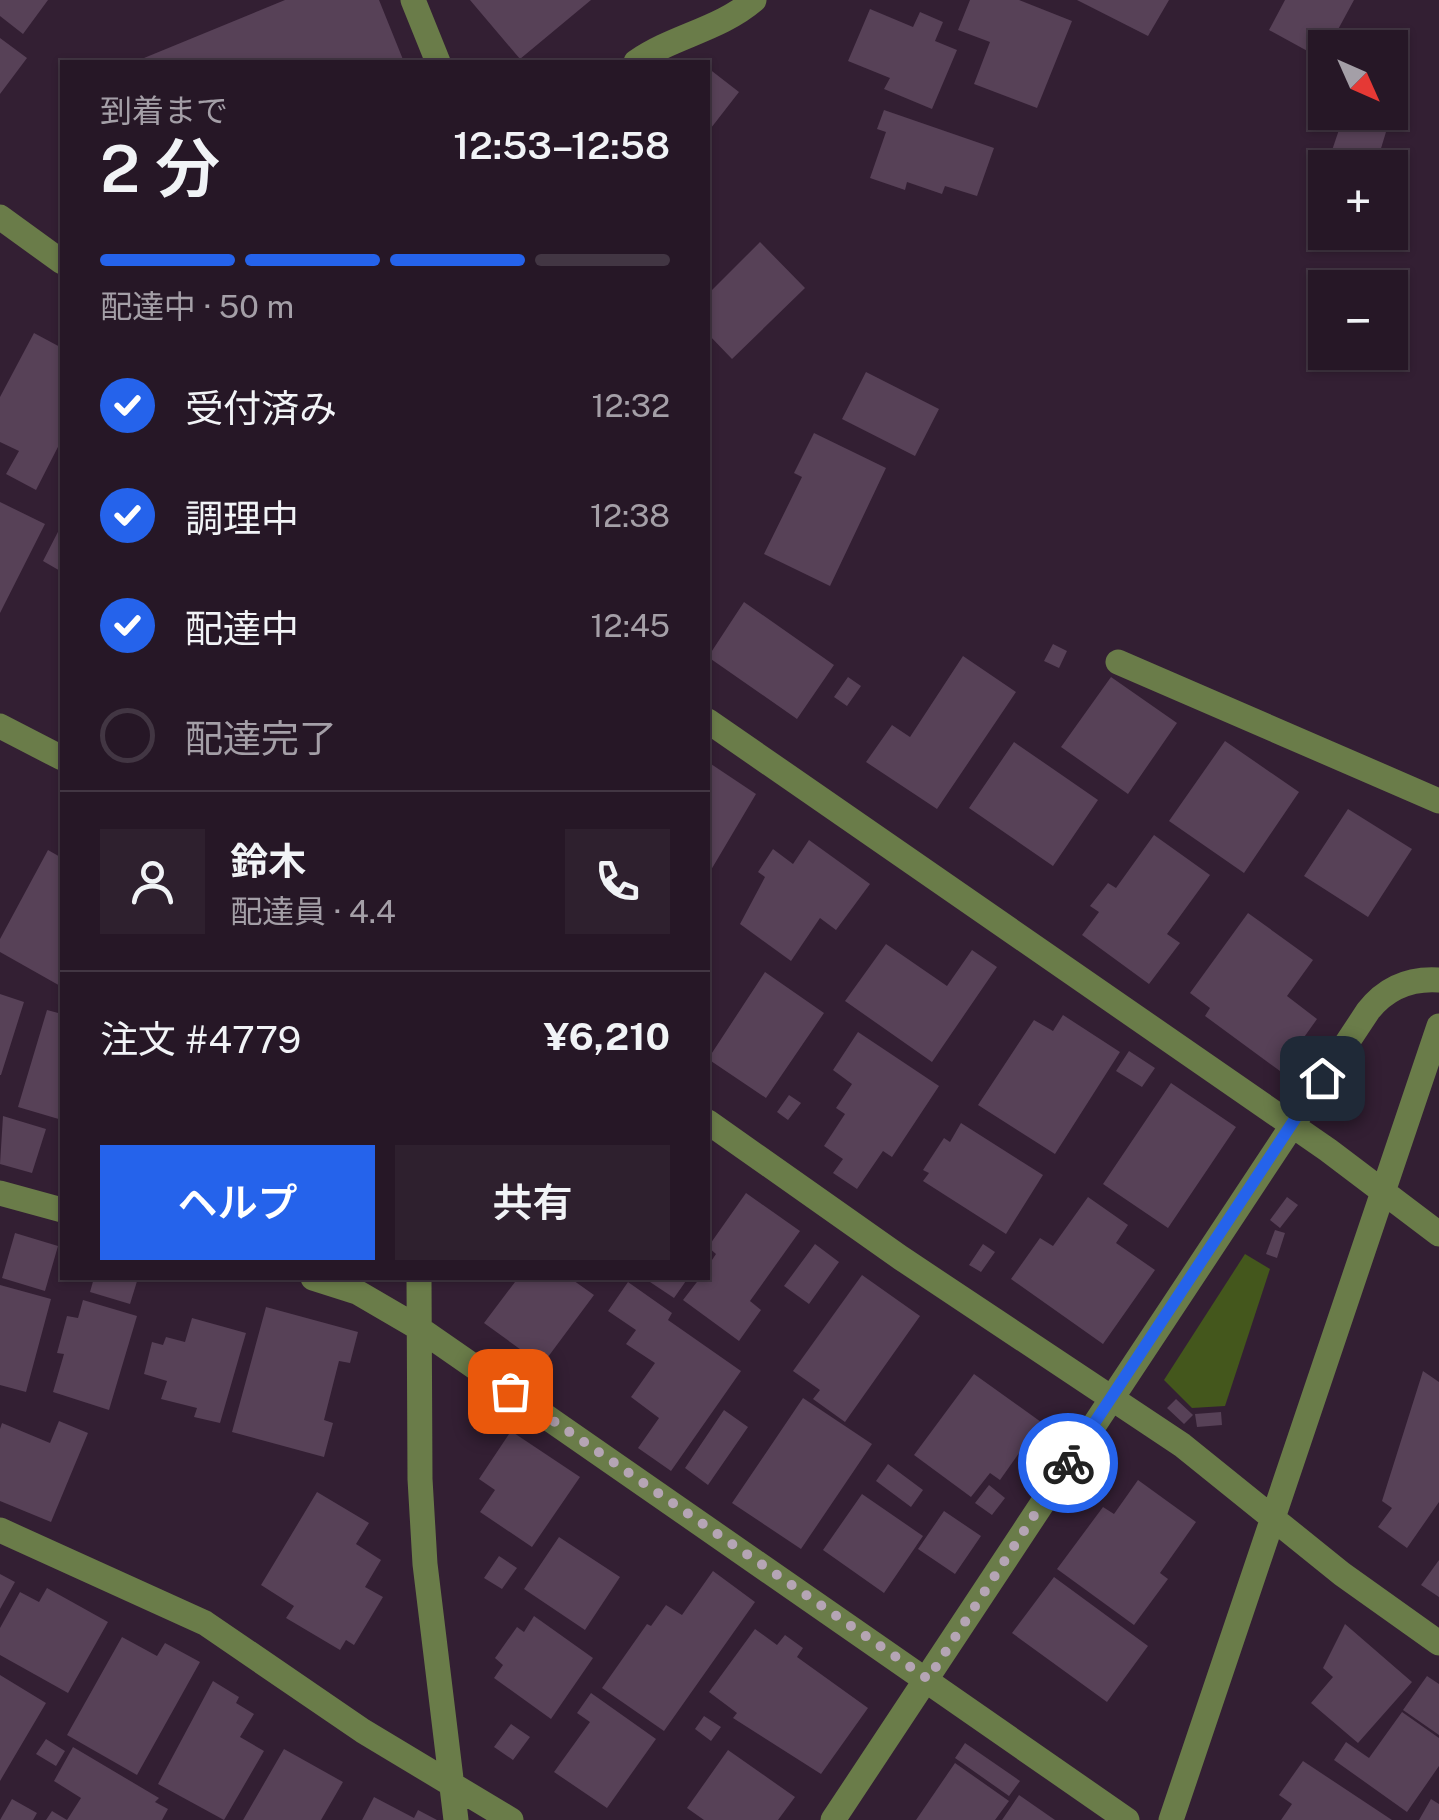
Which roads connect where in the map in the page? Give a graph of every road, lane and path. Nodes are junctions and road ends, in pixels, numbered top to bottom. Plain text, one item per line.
1 (413, 0) edge
2 (754, 0) edge
3 (437, 60) edge
4 (639, 60) edge
5 (0, 217) edge
6 (60, 261) edge
7 (1118, 662) dead end
8 (710, 722) edge
9 (0, 726) edge
10 (60, 757) edge
11 (1439, 801) edge
12 (1439, 980) edge
13 (1439, 1026) edge
14 (710, 1123) edge
15 (1292, 1125) junction
16 (1384, 1190) junction
17 (0, 1193) edge
18 (60, 1209) edge
19 (1439, 1234) edge
20 (319, 1280) edge
21 (420, 1280) edge
22 (417, 1327) junction
23 (1111, 1398) junction
24 (1274, 1517) junction
25 (0, 1530) edge
26 (1439, 1644) edge
27 (928, 1679) junction
28 (453, 1786) junction
29 (456, 1820) edge
30 (511, 1820) edge
31 (833, 1820) edge
32 (1127, 1820) edge
33 (1171, 1820) edge

1 - 3 street
2 - 4 street
5 - 6 street
7 - 11 street
8 - 15 street
9 - 10 street
12 - 15 street
13 - 16 street
14 - 23 street
15 - 16 street
15 - 23 street
16 - 19 street
16 - 24 street
17 - 18 street
20 - 22 street
21 - 22 street
22 - 27 street
22 - 28 street
23 - 24 street
23 - 27 street
24 - 26 street
24 - 33 street
25 - 28 street
27 - 31 street
27 - 32 street
28 - 29 street
28 - 30 street

